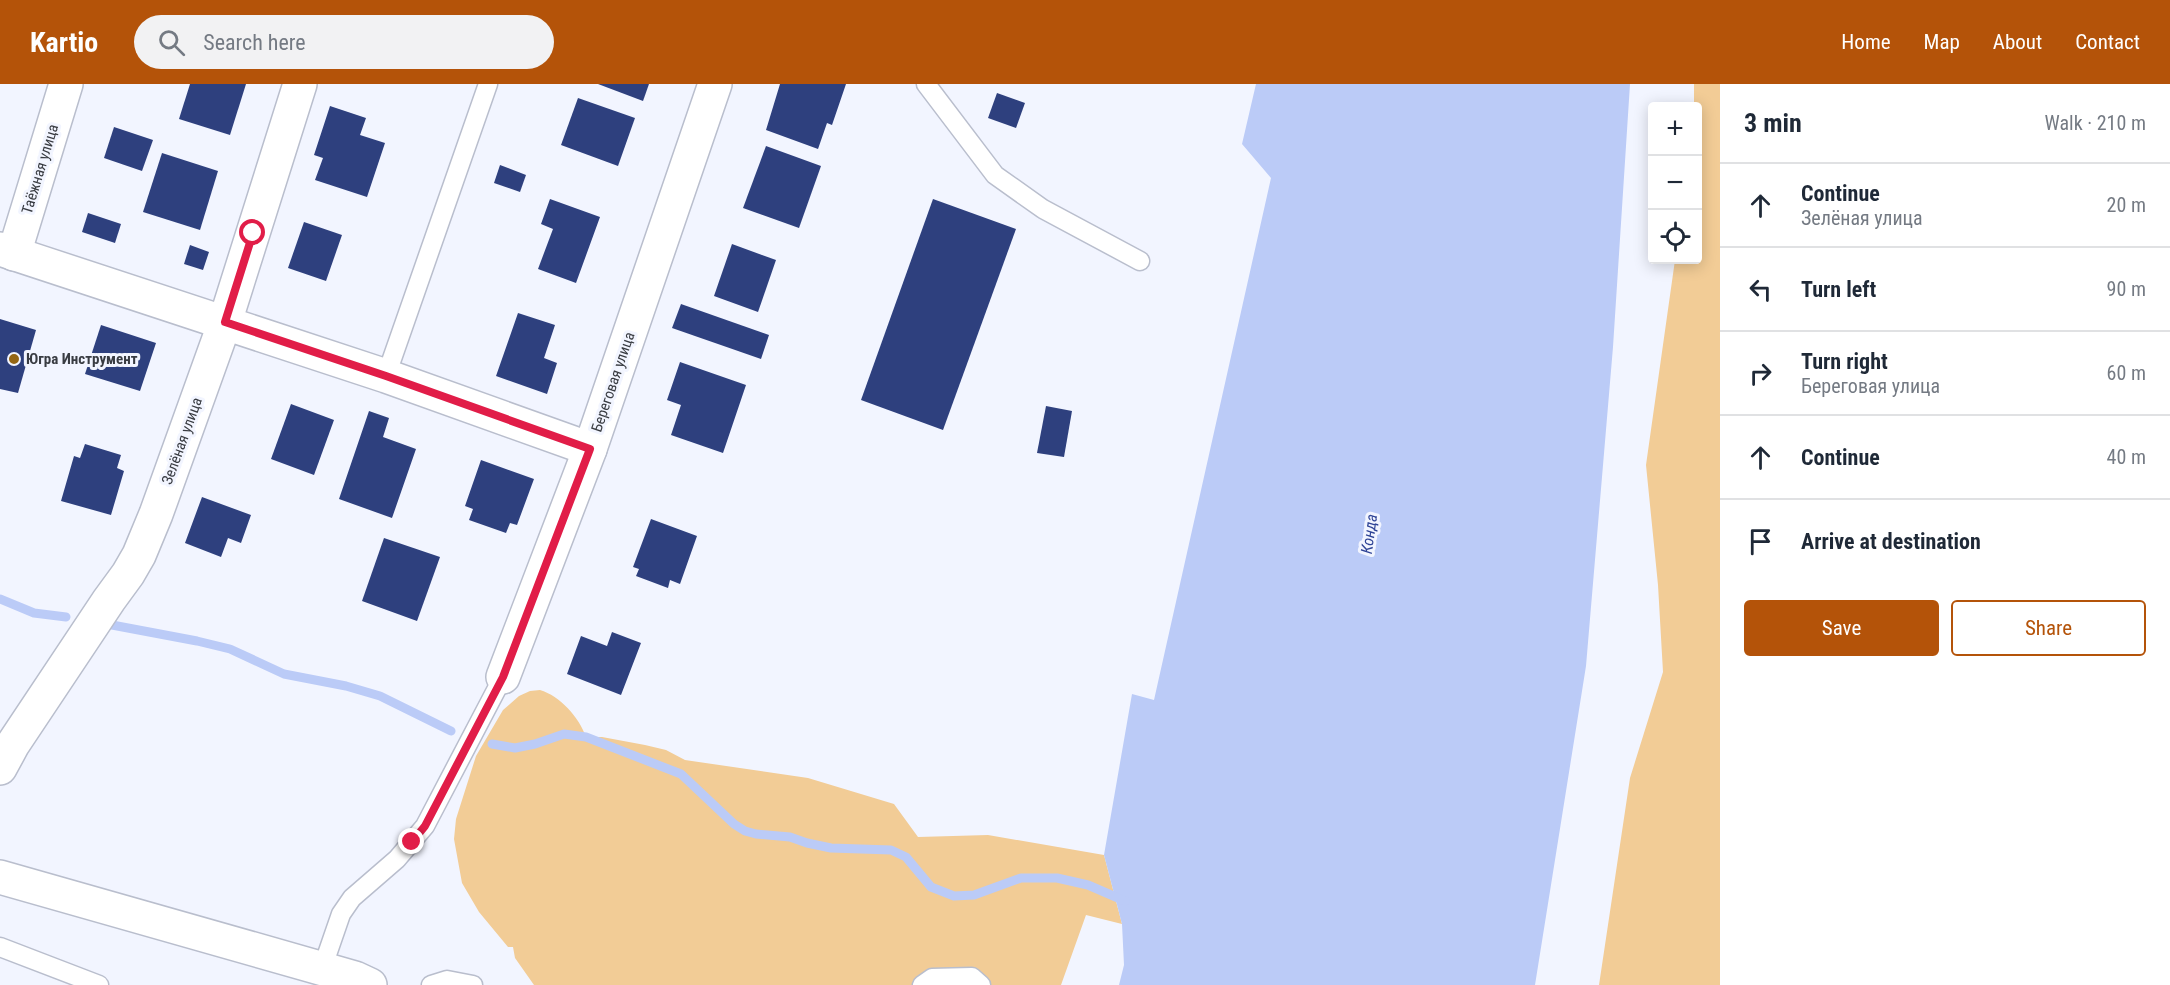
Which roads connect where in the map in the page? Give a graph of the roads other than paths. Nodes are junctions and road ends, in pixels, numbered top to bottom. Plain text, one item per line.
1 (66, 84) edge
2 (300, 84) edge
3 (488, 84) edge
4 (715, 84) edge
5 (926, 84) edge
6 (7, 252) edge
7 (1140, 261) dead end
8 (225, 322) junction
9 (386, 376) junction
10 (590, 449) junction
11 (503, 677) joint
12 (0, 768) edge
13 (0, 877) edge
14 (0, 947) edge
15 (322, 969) junction
16 (99, 985) edge
17 (370, 985) edge
18 (431, 985) edge
19 (473, 985) edge
20 (922, 985) edge
21 (981, 985) edge

1 - 6 street, Таёжная улица
2 - 8 street, Зелёная улица
3 - 9 lane
4 - 10 street, Береговая улица
5 - 7 lane
6 - 8 street
8 - 9 street
8 - 12 street, Зелёная улица
9 - 10 street
10 - 11 street, Береговая улица
11 - 15 lane
13 - 15 street
14 - 16 lane
15 - 17 street
18 - 19 lane
20 - 21 lane

